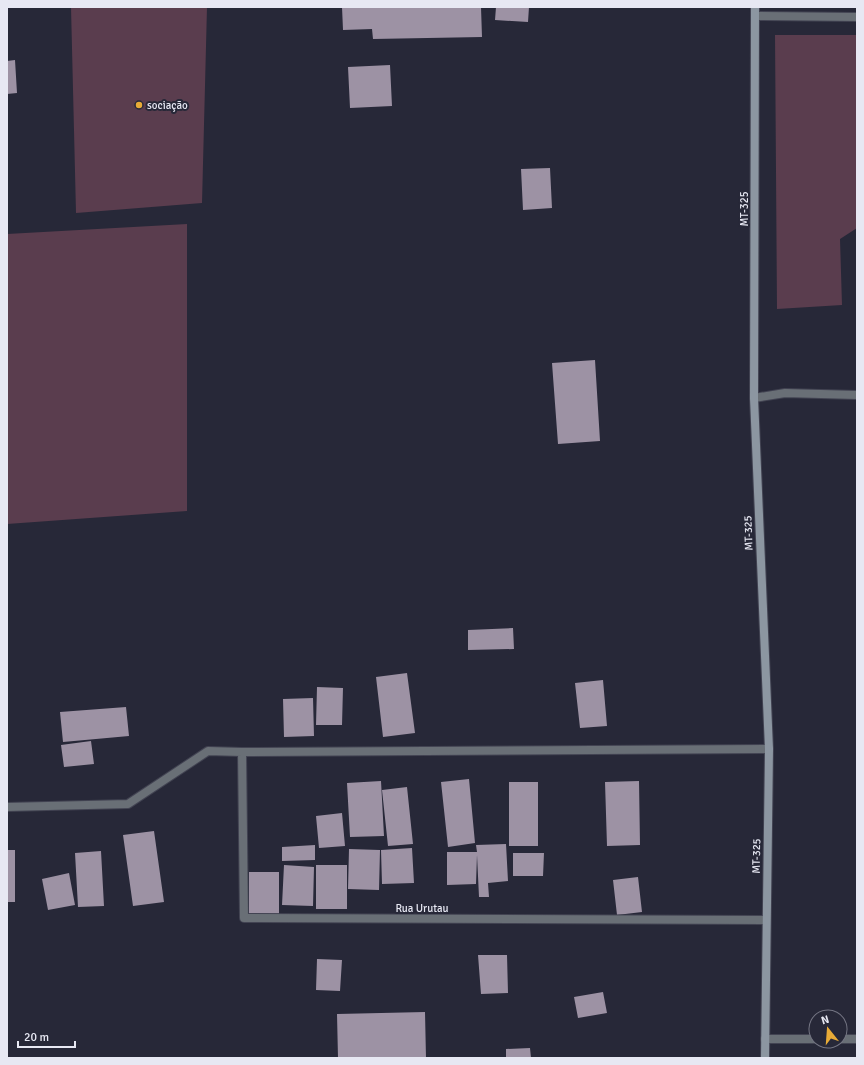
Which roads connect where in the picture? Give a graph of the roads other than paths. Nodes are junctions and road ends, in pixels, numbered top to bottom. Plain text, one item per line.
1 (755, 7) edge
2 (755, 16) junction
3 (857, 17) edge
4 (857, 395) edge
5 (754, 398) junction
6 (769, 749) junction
7 (242, 752) junction
8 (7, 807) edge
9 (766, 920) junction
10 (765, 1039) junction
11 (808, 1039) edge
12 (765, 1058) edge

1 - 2 main road, MT-325
2 - 3 street
2 - 5 main road, MT-325
4 - 5 street
5 - 6 main road, MT-325
6 - 7 street
6 - 9 main road, MT-325
7 - 8 street
7 - 9 street, Rua Urutau
9 - 10 main road, MT-325
10 - 11 street
10 - 12 main road, MT-325

